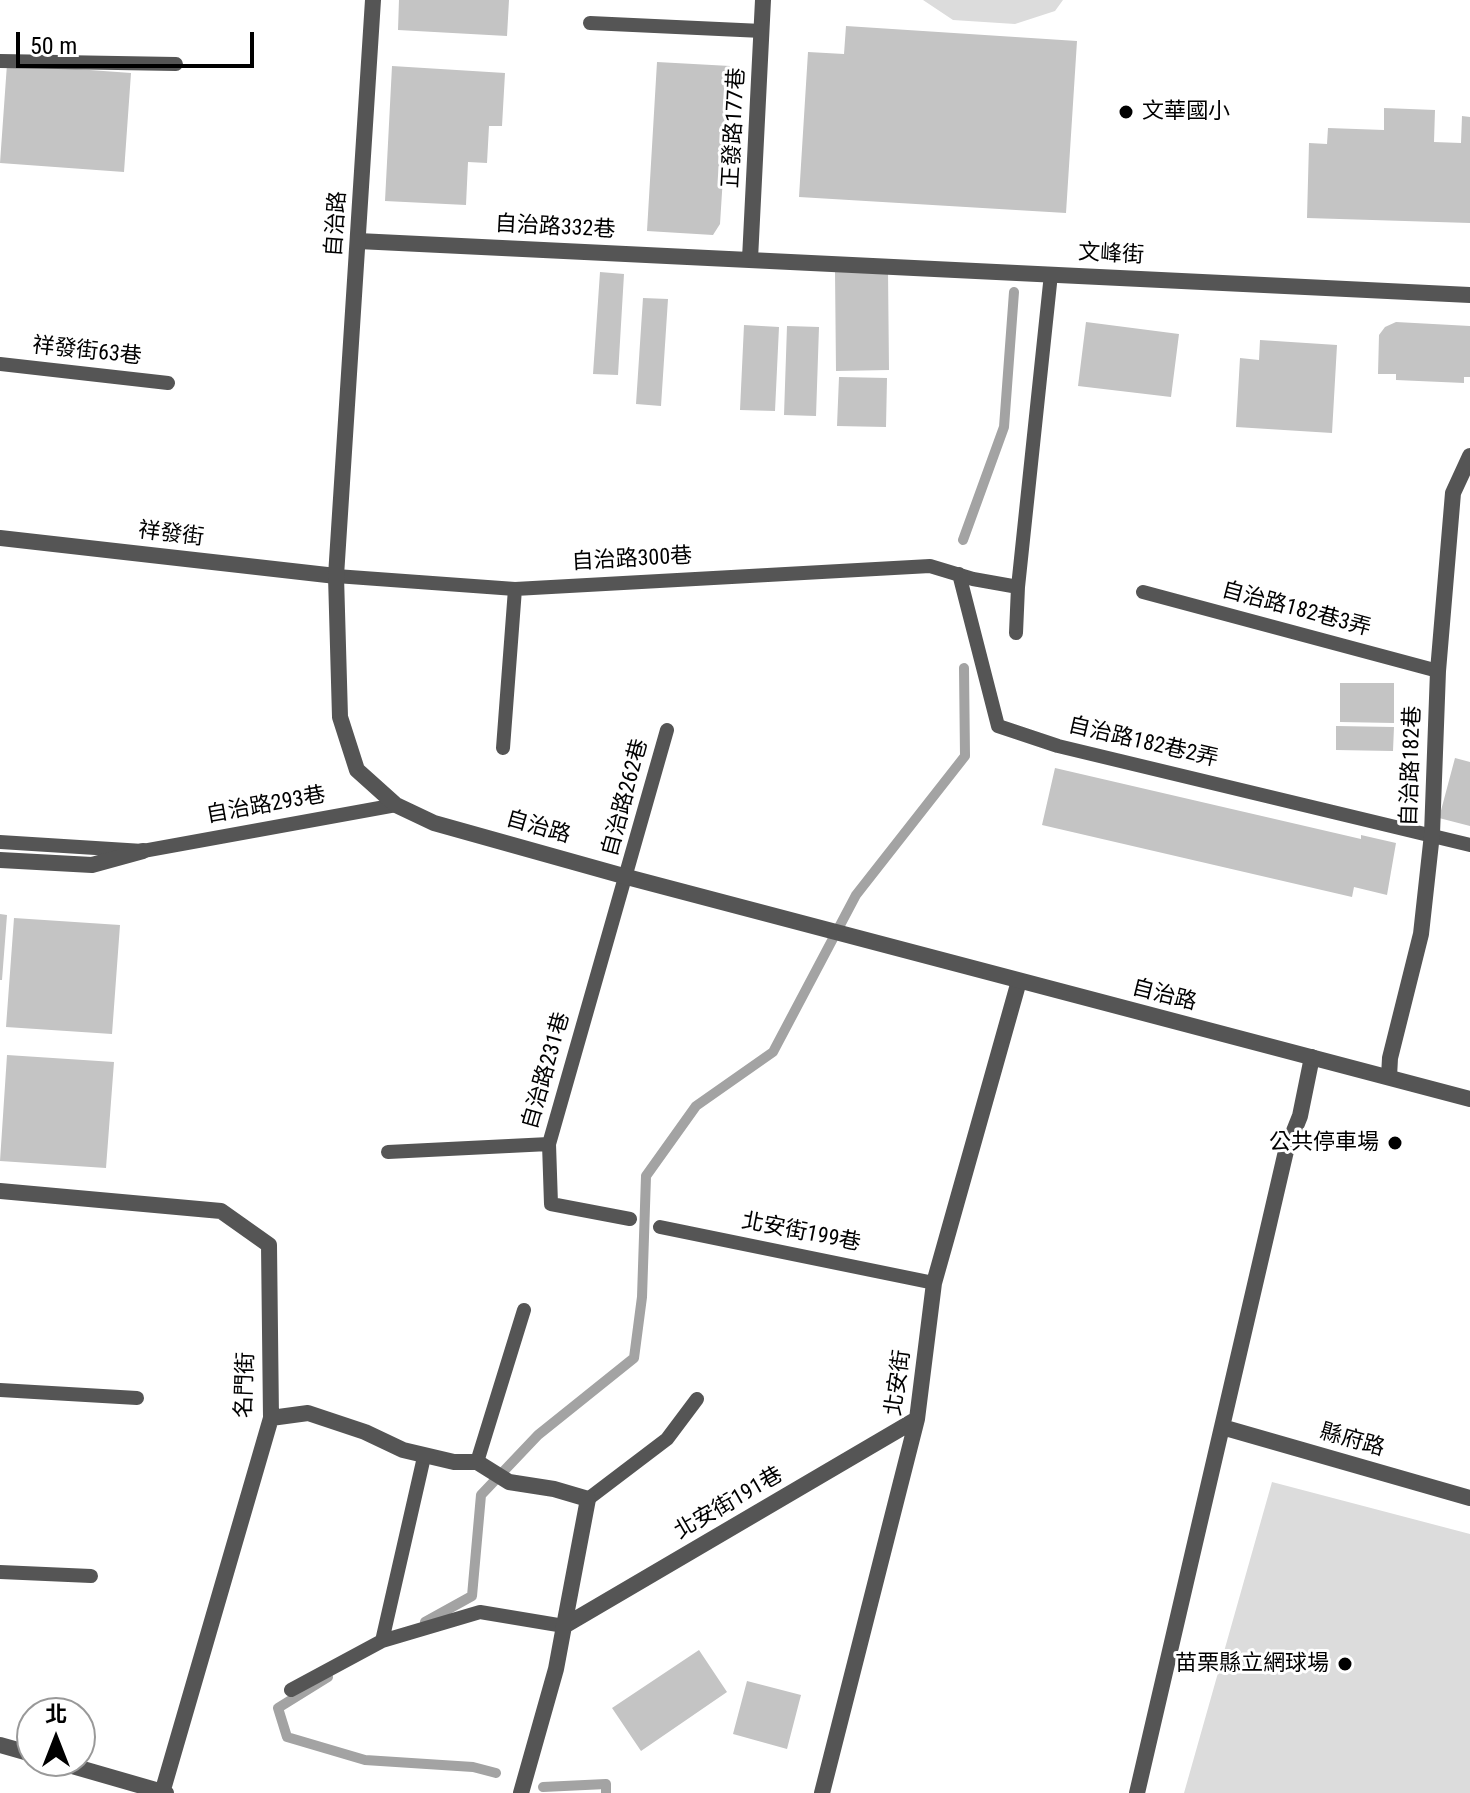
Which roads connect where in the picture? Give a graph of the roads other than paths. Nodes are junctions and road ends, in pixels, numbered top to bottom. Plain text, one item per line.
1 (373, 0) edge
2 (763, 0) edge
3 (590, 23) dead end
4 (762, 31) junction
5 (0, 61) edge
6 (176, 64) dead end
7 (358, 241) junction
8 (750, 259) junction
9 (1051, 274) junction
10 (1470, 295) edge
11 (0, 364) edge
12 (168, 383) dead end
13 (1470, 456) edge
14 (0, 538) edge
15 (959, 574) junction
16 (336, 576) junction
17 (1018, 587) junction
18 (515, 589) junction
19 (1143, 592) dead end
20 (1016, 633) dead end
21 (1438, 671) junction
22 (667, 730) dead end
23 (503, 748) dead end
24 (396, 805) junction
25 (1432, 834) junction
26 (0, 842) edge
27 (1470, 845) edge
28 (143, 851) junction
29 (0, 860) edge
30 (627, 877) junction
31 (1019, 981) junction
32 (1312, 1057) junction
33 (1389, 1077) junction
34 (1470, 1099) edge
35 (549, 1144) junction
36 (388, 1152) dead end
37 (0, 1191) edge
38 (630, 1219) dead end
39 (660, 1227) dead end
40 (934, 1283) junction
41 (524, 1310) dead end
42 (0, 1390) edge
43 (137, 1398) dead end
44 (697, 1399) dead end
45 (271, 1418) junction
46 (917, 1419) junction
47 (1222, 1427) junction
48 (424, 1457) junction
49 (477, 1462) junction
50 (1470, 1498) edge
51 (588, 1499) junction
52 (0, 1572) edge
53 (91, 1576) dead end
54 (564, 1626) junction
55 (382, 1641) junction
56 (291, 1690) dead end
57 (96, 1773) edge
58 (163, 1793) edge
59 (521, 1793) edge
60 (822, 1793) edge
61 (1137, 1793) edge

1 - 7 street, 自治路
2 - 4 street, 正發路177巷
3 - 4 lane
4 - 8 street, 正發路177巷
5 - 6 lane
7 - 8 street, 自治路332巷
7 - 16 street, 自治路
8 - 9 street, 文峰街
9 - 10 street, 文峰街
9 - 17 lane
11 - 12 lane, 祥發街63巷
13 - 21 street, 自治路182巷
14 - 16 street, 祥發街
15 - 17 lane, 自治路300巷
15 - 18 lane, 自治路300巷
15 - 25 lane, 自治路182巷2弄
16 - 18 lane, 自治路300巷
16 - 24 street, 自治路
17 - 20 lane
18 - 23 lane
19 - 21 lane, 自治路182巷3弄
21 - 25 street, 自治路182巷
22 - 30 lane, 自治路262巷
24 - 28 lane, 自治路293巷
24 - 30 street, 自治路
25 - 27 lane
25 - 33 street, 自治路182巷
26 - 28 lane, 自治路293巷
28 - 29 street
30 - 31 street, 自治路
30 - 35 lane, 自治路231巷
31 - 32 street, 自治路
31 - 40 street, 北安街
32 - 33 street, 自治路
32 - 47 street
33 - 34 street, 自治路
35 - 36 lane
35 - 38 lane, 自治路231巷
37 - 45 street, 名門街
39 - 40 lane, 北安街199巷
40 - 46 street, 北安街
41 - 49 lane
42 - 43 lane
44 - 51 lane
45 - 48 street
45 - 58 street, 名門街
46 - 54 street, 北安街191巷
46 - 60 street, 北安街
47 - 50 street, 縣府路
47 - 61 street
48 - 49 street
48 - 55 lane
49 - 51 street
51 - 54 street
52 - 53 lane
54 - 55 lane
54 - 59 street
55 - 56 lane
57 - 58 street

